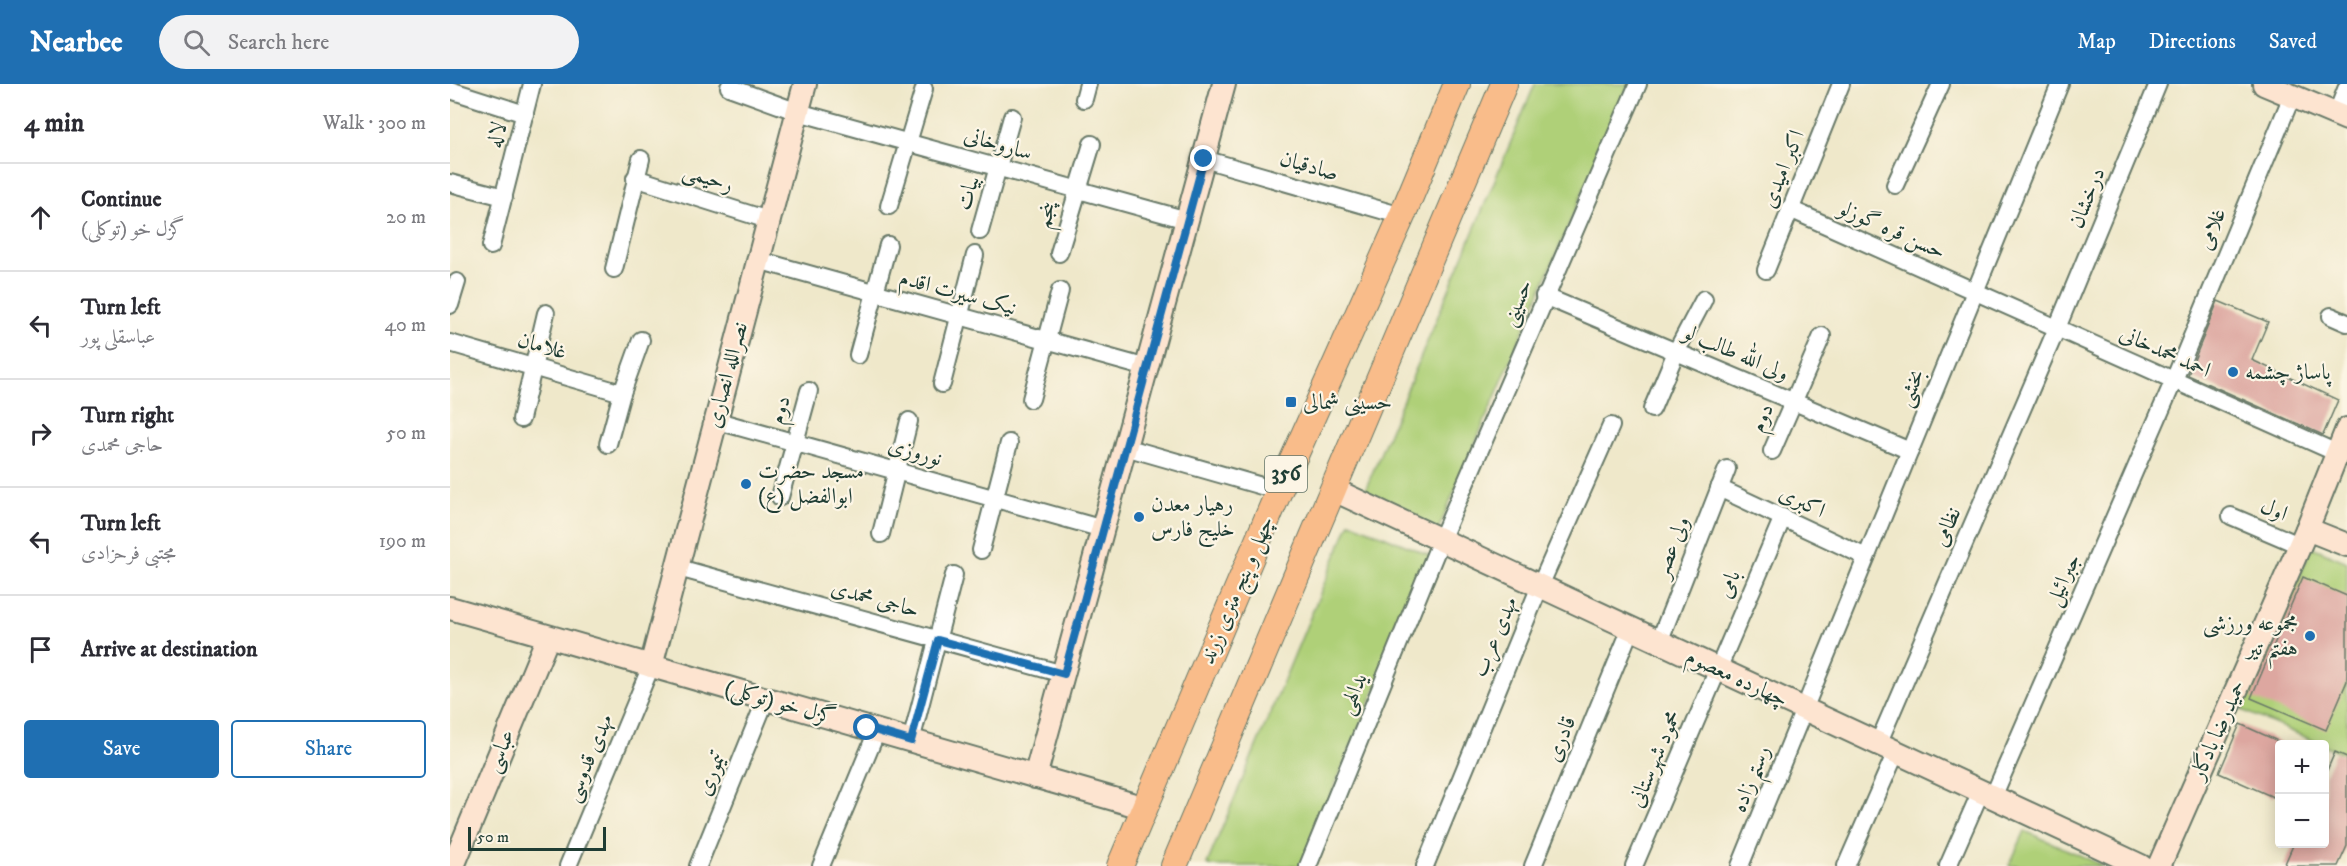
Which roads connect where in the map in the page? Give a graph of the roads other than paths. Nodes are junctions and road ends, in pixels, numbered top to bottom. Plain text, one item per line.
1 (531, 84) edge
2 (805, 84) edge
3 (1224, 84) edge
4 (1457, 84) edge
5 (1504, 84) edge
6 (1638, 84) edge
7 (1841, 84) edge
8 (1941, 84) edge
9 (2060, 84) edge
10 (2158, 84) edge
11 (2264, 84) edge
12 (729, 87) dead end
13 (2347, 87) edge
14 (924, 89) dead end
15 (450, 90) edge
16 (2292, 96) junction
17 (798, 112) junction
18 (525, 114) junction
19 (1012, 117) dead end
20 (2342, 117) edge
21 (910, 143) junction
22 (1092, 144) dead end
23 (640, 159) dead end
24 (1204, 159) junction
25 (999, 167) junction
26 (635, 178) junction
27 (450, 183) edge
28 (1895, 185) dead end
29 (1077, 189) junction
30 (504, 197) junction
31 (889, 206) dead end
32 (1790, 209) junction
33 (1402, 216) junction
34 (768, 220) junction
35 (1187, 220) junction
36 (980, 231) dead end
37 (888, 245) dead end
38 (491, 246) dead end
39 (1059, 253) dead end
40 (975, 255) dead end
41 (758, 260) junction
42 (614, 270) dead end
43 (1766, 270) dead end
44 (457, 282) dead end
45 (1060, 291) dead end
46 (1975, 291) junction
47 (875, 293) junction
48 (1544, 296) junction
49 (1704, 299) dead end
50 (450, 305) edge
51 (546, 313) dead end
52 (959, 316) junction
53 (2331, 316) dead end
54 (2347, 323) edge
55 (2057, 328) junction
56 (1822, 336) dead end
57 (641, 340) dead end
58 (1047, 341) junction
59 (450, 343) edge
60 (1676, 352) junction
61 (858, 355) dead end
62 (532, 367) junction
63 (1147, 368) junction
64 (2175, 380) junction
65 (942, 384) dead end
66 (809, 391) dead end
67 (622, 393) junction
68 (1031, 399) dead end
69 (1793, 402) junction
70 (1652, 409) dead end
71 (521, 419) dead end
72 (714, 420) junction
73 (909, 421) dead end
74 (1611, 426) dead end
75 (2347, 429) edge
76 (795, 442) junction
77 (608, 444) dead end
78 (1009, 444) dead end
79 (1125, 447) junction
80 (1772, 451) dead end
81 (1910, 451) junction
82 (2337, 453) junction
83 (1727, 469) dead end
84 (897, 470) junction
85 (1719, 488) junction
86 (1334, 490) junction
87 (1279, 491) junction
88 (780, 497) dead end
89 (995, 498) junction
90 (2231, 516) dead end
91 (1783, 517) junction
92 (1103, 529) junction
93 (881, 534) dead end
94 (2303, 537) junction
95 (1441, 540) junction
96 (2347, 545) edge
97 (981, 550) dead end
98 (1866, 556) junction
99 (675, 567) junction
100 (954, 575) dead end
101 (1540, 586) junction
102 (450, 608) edge
103 (1631, 628) junction
104 (548, 637) junction
105 (938, 640) junction
106 (1659, 642) junction
107 (651, 666) junction
108 (1717, 669) junction
109 (1064, 674) junction
110 (766, 699) junction
111 (1804, 709) junction
112 (877, 731) junction
113 (911, 741) junction
114 (1887, 748) junction
115 (1035, 777) junction
116 (1987, 794) junction
117 (1144, 808) junction
118 (1175, 865) edge
119 (453, 866) edge
120 (568, 866) edge
121 (698, 866) edge
122 (821, 866) edge
123 (1120, 866) edge
124 (1308, 866) edge
125 (1425, 866) edge
126 (1533, 866) edge
127 (1635, 866) edge
128 (1740, 866) edge
129 (1846, 866) edge
130 (1948, 866) edge
131 (2141, 866) edge
132 (2159, 866) edge

1 - 18 street, لاله
2 - 17 street, نصرالله انصاری
3 - 24 street
4 - 33 main road, چهل و پنج متری زرند / 356
5 - 86 main road, 356
6 - 48 street, حسینی
7 - 32 street, اکبر امیدی
8 - 28 street
9 - 46 street, بخشی
10 - 55 street, درخشان
11 - 16 street
12 - 17 street, ساروخانی
13 - 20 street
14 - 21 street
15 - 18 street
16 - 20 street
16 - 64 street, غلامی
17 - 21 street, ساروخانی
17 - 34 street, نصرالله انصاری
18 - 30 street, لاله
19 - 25 street, بیات
21 - 25 street, ساروخانی
21 - 31 street
22 - 29 street, پنجم
23 - 26 street
24 - 33 street, صادقیان
24 - 35 street
25 - 29 street, ساروخانی
25 - 36 street, بیات
26 - 34 street, رحیمی
26 - 42 street
27 - 30 street
29 - 35 street, ساروخانی
29 - 39 street, پنجم
30 - 38 street, لاله
32 - 43 street, اکبر امیدی
32 - 46 street, حسن قره گوزلو
33 - 87 main road, چهل و پنج متری زرند / 356
34 - 41 street, نصرالله انصاری
35 - 63 street
37 - 47 street
40 - 52 street
41 - 47 street, نیک سیرت اقدم
41 - 72 street, نصرالله انصاری
44 - 50 street
45 - 58 street
46 - 55 street, احمد محمدخانی
46 - 81 street, بخشی
47 - 52 street, نیک سیرت اقدم
47 - 61 street
48 - 60 street, ولی الله طالب لو
48 - 95 street, حسینی
49 - 60 street
51 - 62 street
52 - 58 street, نیک سیرت اقدم
52 - 65 street
53 - 54 street
55 - 64 street, احمد محمدخانی
55 - 114 street, نظامی
56 - 69 street
57 - 67 street
58 - 63 street, نیک سیرت اقدم
58 - 68 street
59 - 62 street, غلامان
60 - 69 street, ولی الله طالب لو
60 - 70 street
62 - 67 street, غلامان
62 - 71 street
63 - 79 street
64 - 82 street, احمد محمدخانی
64 - 116 street, جبرائیل
66 - 76 street, دوم
67 - 77 street
69 - 80 street, دوم
69 - 81 street, ولی الله طالب لو
72 - 76 street, نوروزی
72 - 99 street, نصرالله انصاری
73 - 84 street
74 - 101 street, مهدی عرب
75 - 82 street, حمیدرضا یادگار
76 - 84 street, نوروزی
76 - 88 street
78 - 89 street
79 - 87 street
79 - 92 street
81 - 98 street, بخشی
82 - 94 street, حمیدرضا یادگار
83 - 85 street, ولی عصر
84 - 89 street, نوروزی
84 - 93 street
85 - 91 street, اکبری
85 - 106 street, ولی عصر
86 - 95 street, چهارده معصوم
86 - 118 main road, 356
87 - 117 main road, چهل و پنج متری زرند / 356
89 - 92 street, نوروزی
89 - 97 street
90 - 94 street, اول
91 - 98 street, اکبری
91 - 108 street, بامی
92 - 109 street
94 - 96 street
94 - 132 street, حمیدرضا یادگار
95 - 101 street, چهارده معصوم
95 - 124 street, یدالهی
98 - 111 street, بخشی
99 - 105 street, حاجی محمدی
99 - 107 street, نصرالله انصاری
100 - 105 street
101 - 103 street, چهارده معصوم
101 - 125 street, مهدی عرب
102 - 104 street, گزل خو (توکلی)
103 - 106 street, چهارده معصوم
103 - 126 street, قادری
104 - 107 street, گزل خو (توکلی)
104 - 119 street, عباسی
105 - 109 street, حاجی محمدی
105 - 113 street
106 - 108 street, چهارده معصوم
107 - 110 street, گزل خو (توکلی)
107 - 120 street, مهدی قدوسی
108 - 111 street, چهارده معصوم
108 - 127 street, محمود شهرستانی
109 - 115 street
110 - 112 street, گزل خو (توکلی)
110 - 121 street, تیموری
111 - 114 street, چهارده معصوم
111 - 128 street, رستم زاده
112 - 113 street, گزل خو (توکلی)
112 - 122 street
113 - 115 street, گزل خو (توکلی)
114 - 116 street, چهارده معصوم
114 - 129 street, نظامی
115 - 117 street, گزل خو (توکلی)
116 - 130 street, جبرائیل
116 - 131 street, چهارده معصوم
117 - 123 main road, چهل و پنج متری زرند / 356

